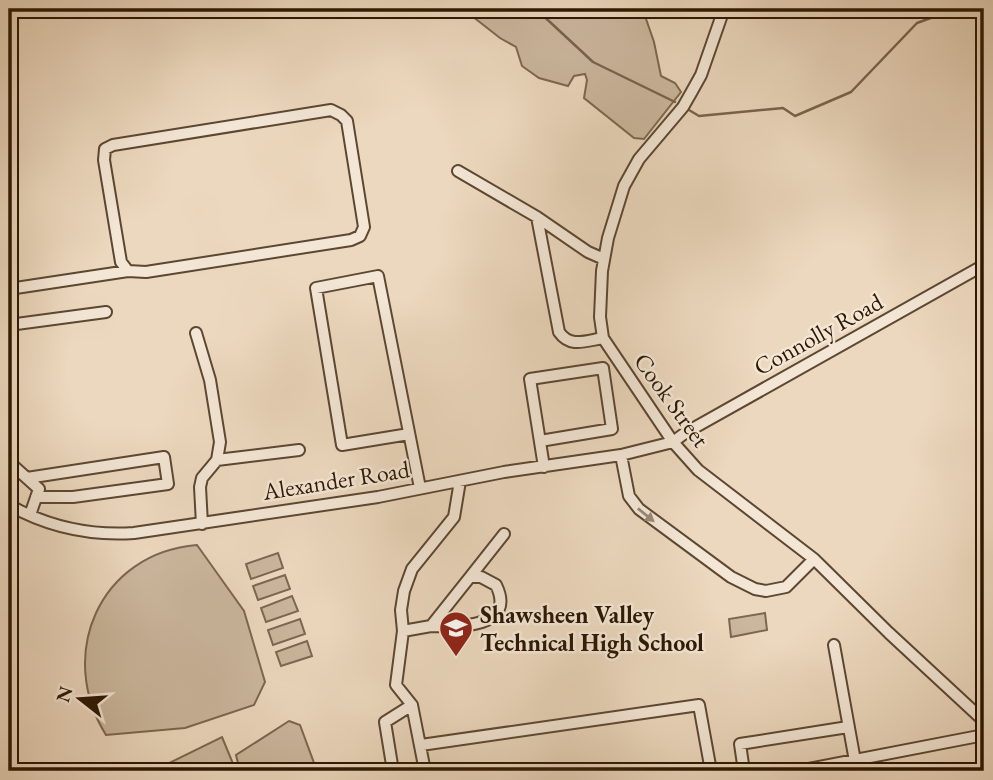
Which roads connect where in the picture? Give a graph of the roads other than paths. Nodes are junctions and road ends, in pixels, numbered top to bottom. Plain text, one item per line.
1 (724, 9) edge
2 (458, 171) dead end
3 (537, 217) junction
4 (604, 259) junction
5 (984, 265) edge
6 (128, 271) junction
7 (9, 289) edge
8 (106, 313) dead end
9 (9, 325) edge
10 (196, 333) dead end
11 (603, 338) junction
12 (409, 434) junction
13 (540, 441) junction
14 (673, 442) junction
15 (299, 450) dead end
16 (621, 455) junction
17 (217, 460) junction
18 (9, 462) edge
19 (544, 467) junction
20 (27, 478) junction
21 (460, 481) junction
22 (420, 488) junction
23 (36, 497) junction
24 (9, 505) edge
25 (30, 515) junction
26 (201, 524) junction
27 (505, 534) dead end
28 (814, 559) junction
29 (470, 578) junction
30 (431, 626) junction
31 (403, 631) junction
32 (834, 645) dead end
33 (412, 705) junction
34 (984, 721) edge
35 (848, 727) junction
36 (984, 735) edge
37 (421, 745) junction
38 (855, 761) junction
39 (393, 771) edge
40 (425, 771) edge
41 (711, 771) edge
42 (744, 771) edge
43 (798, 771) edge

1 - 4 street, Cook Street
2 - 3 street
3 - 4 street
3 - 11 street
4 - 11 street, Cook Street
5 - 14 street, Connolly Road
6 - 6 street
6 - 7 street
8 - 9 street
10 - 17 street
11 - 14 street, Cook Street
12 - 12 street
12 - 22 street
13 - 13 street
13 - 19 street
14 - 16 street, Alexander Road
14 - 28 street, Cook Street
15 - 17 street
16 - 19 street, Alexander Road
16 -> 28 street
17 - 26 street
18 - 20 street
19 - 21 street, Alexander Road
20 - 23 street
20 - 23 street
21 - 22 street, Alexander Road
21 - 31 street
22 - 26 street, Alexander Road
23 - 25 street
24 - 25 street, Alexander Road
25 - 26 street, Alexander Road
27 - 29 street
28 - 34 street, Cook Street
29 - 30 street
29 - 30 street
30 - 31 street
31 - 33 street
32 - 35 street
33 - 37 street
33 - 39 street
35 - 38 street
35 - 42 street
36 - 38 street
37 - 40 street
37 - 41 street
38 - 43 street

